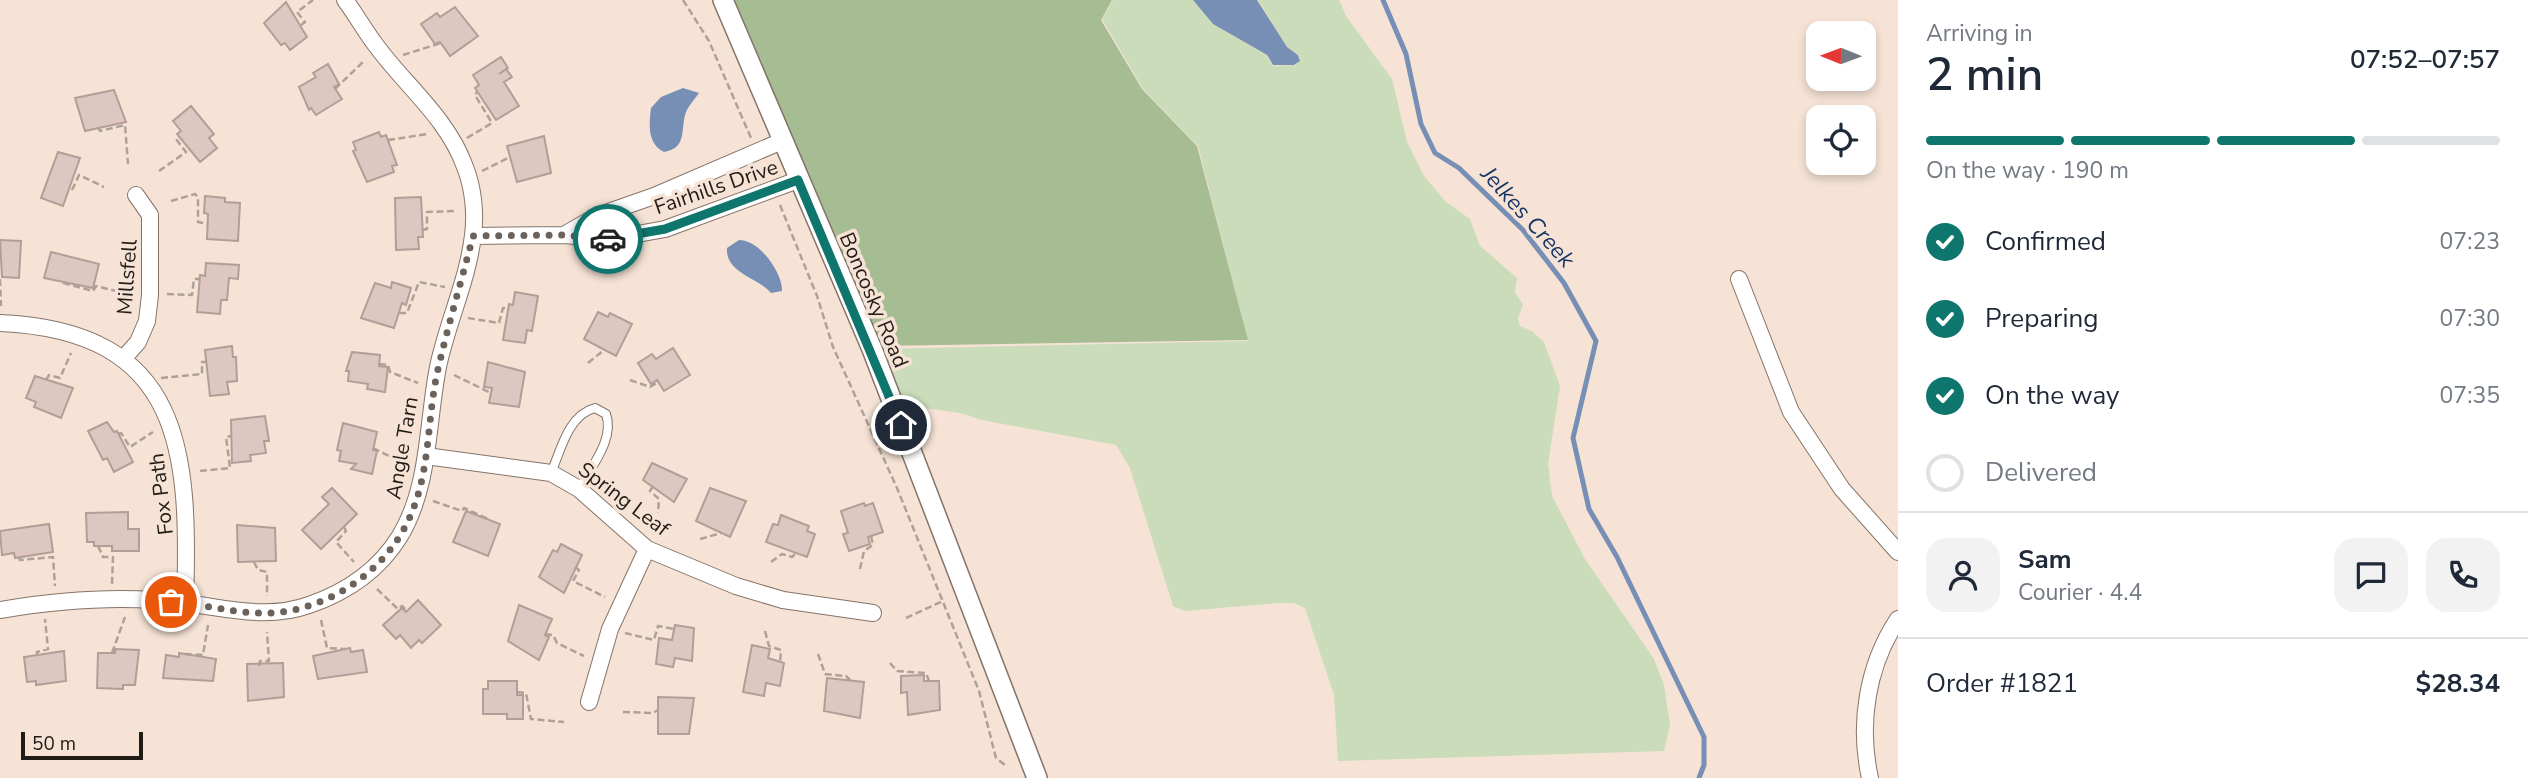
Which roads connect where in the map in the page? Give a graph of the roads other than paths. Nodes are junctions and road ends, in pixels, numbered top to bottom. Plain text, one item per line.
1 (345, 0) edge
2 (723, 0) edge
3 (782, 141) junction
4 (798, 180) junction
5 (136, 195) dead end
6 (564, 235) junction
7 (473, 236) junction
8 (1739, 279) dead end
9 (1, 316) edge
10 (123, 359) junction
11 (426, 456) junction
12 (551, 473) junction
13 (579, 489) junction
14 (647, 549) junction
15 (1898, 552) edge
16 (185, 603) junction
17 (0, 610) edge
18 (873, 614) dead end
19 (1898, 619) edge
20 (589, 702) dead end
21 (1037, 778) edge
22 (1870, 778) edge

1 - 7 street
2 - 3 street, Boncosky Road
3 - 4 street, Boncosky Road
3 - 6 street, Fairhills Drive
4 - 6 street, Fairhills Drive
4 - 21 street, Boncosky Road
5 - 10 street, Millsfell
6 - 7 street, Fairhills Drive
7 - 11 street, Angle Tarn
8 - 15 street
9 - 10 street, Fox Path
10 - 16 street, Fox Path
11 - 12 street, Spring Leaf
11 - 16 street, Angle Tarn
12 - 13 street, Spring Leaf
12 - 13 lane
13 - 14 street, Spring Leaf
14 - 18 street, Spring Leaf
14 - 20 street
16 - 17 street, Angle Tarn
19 - 22 street

